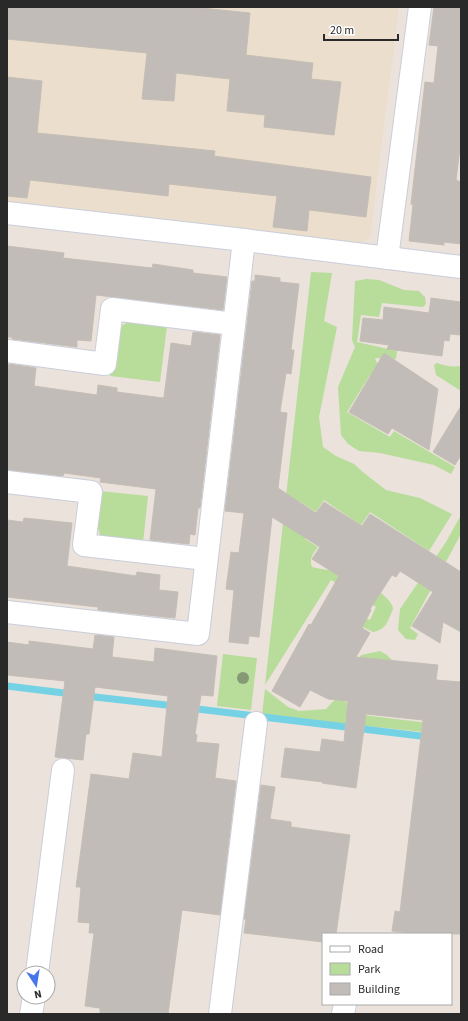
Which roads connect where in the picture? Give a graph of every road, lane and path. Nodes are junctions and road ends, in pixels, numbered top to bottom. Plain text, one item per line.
1 (420, 7) edge
2 (7, 213) edge
3 (244, 240) junction
4 (387, 258) junction
5 (461, 267) edge
6 (234, 324) junction
7 (7, 351) edge
8 (7, 482) edge
9 (206, 559) junction
10 (7, 612) edge
11 (256, 723) dead end
12 (63, 770) dead end
13 (38, 965) edge
14 (220, 1014) edge

1 - 4 street
2 - 3 street
3 - 4 street
3 - 6 street
4 - 5 street
6 - 7 street
6 - 9 street
8 - 9 street
9 - 10 street
11 - 14 street
12 - 13 street

